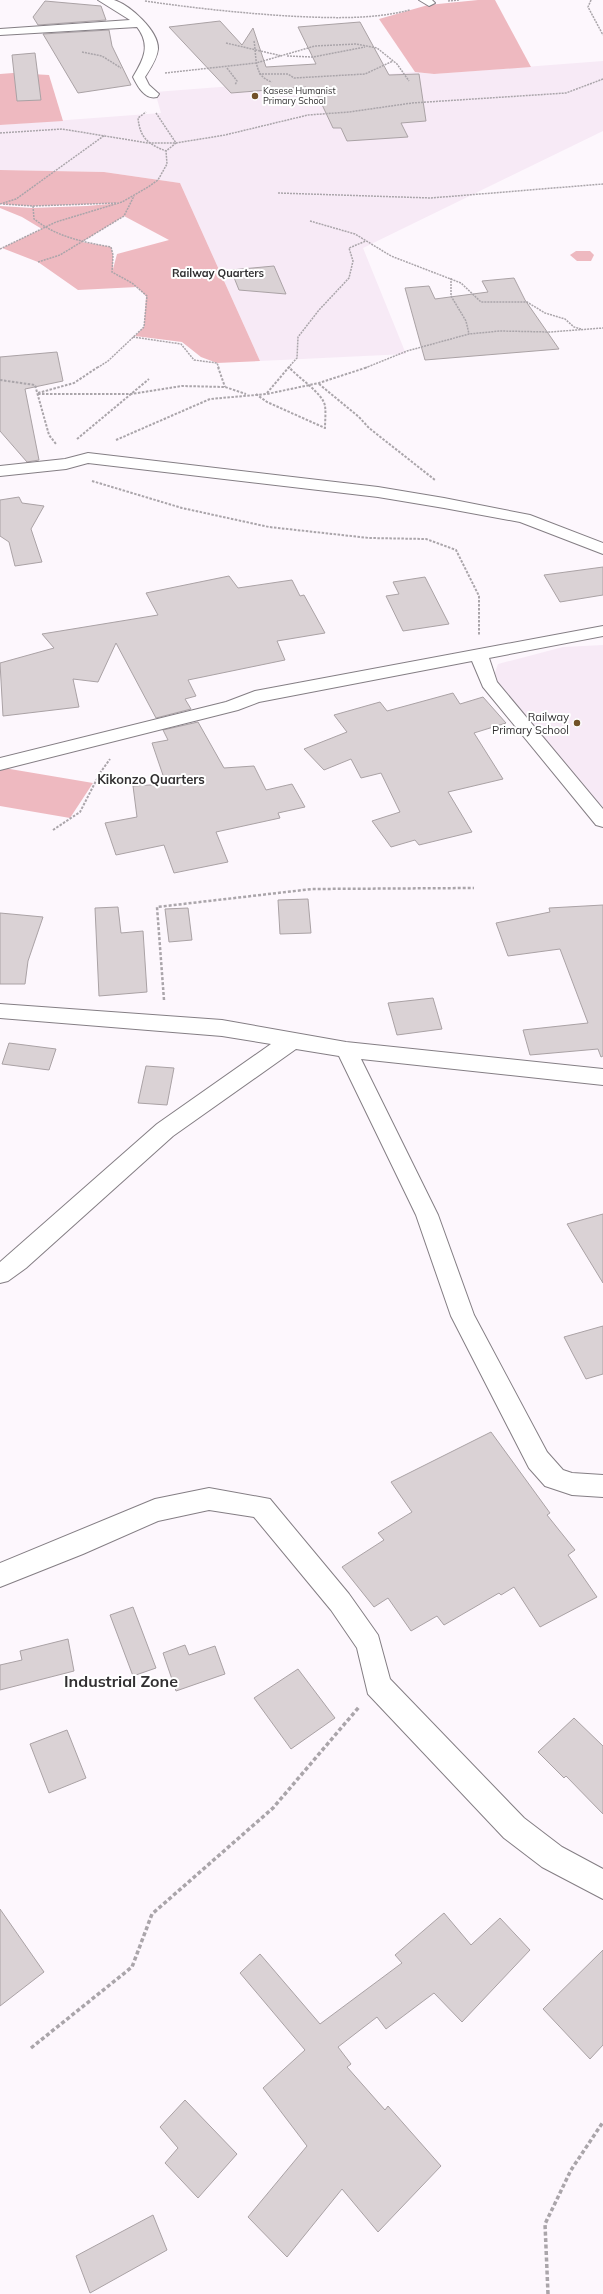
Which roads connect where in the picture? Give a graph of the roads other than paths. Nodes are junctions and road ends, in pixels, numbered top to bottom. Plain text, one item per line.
1 (104, 0) edge
2 (140, 23) junction
3 (0, 32) edge
4 (154, 99) road end
5 (0, 471) edge
6 (603, 549) edge
7 (603, 632) edge
8 (479, 655) junction
9 (0, 764) edge
10 (603, 821) edge
11 (0, 1010) edge
12 (292, 1041) junction
13 (346, 1050) junction
14 (603, 1078) edge
15 (0, 1274) edge
16 (603, 1486) edge
17 (0, 1575) edge
18 (603, 1885) edge

1 - 2 street
2 - 3 street
2 - 4 street
5 - 6 street
7 - 8 street
8 - 9 street
8 - 10 street
11 - 12 street
12 - 13 street
12 - 15 street
13 - 14 street
13 - 16 street
17 - 18 street

